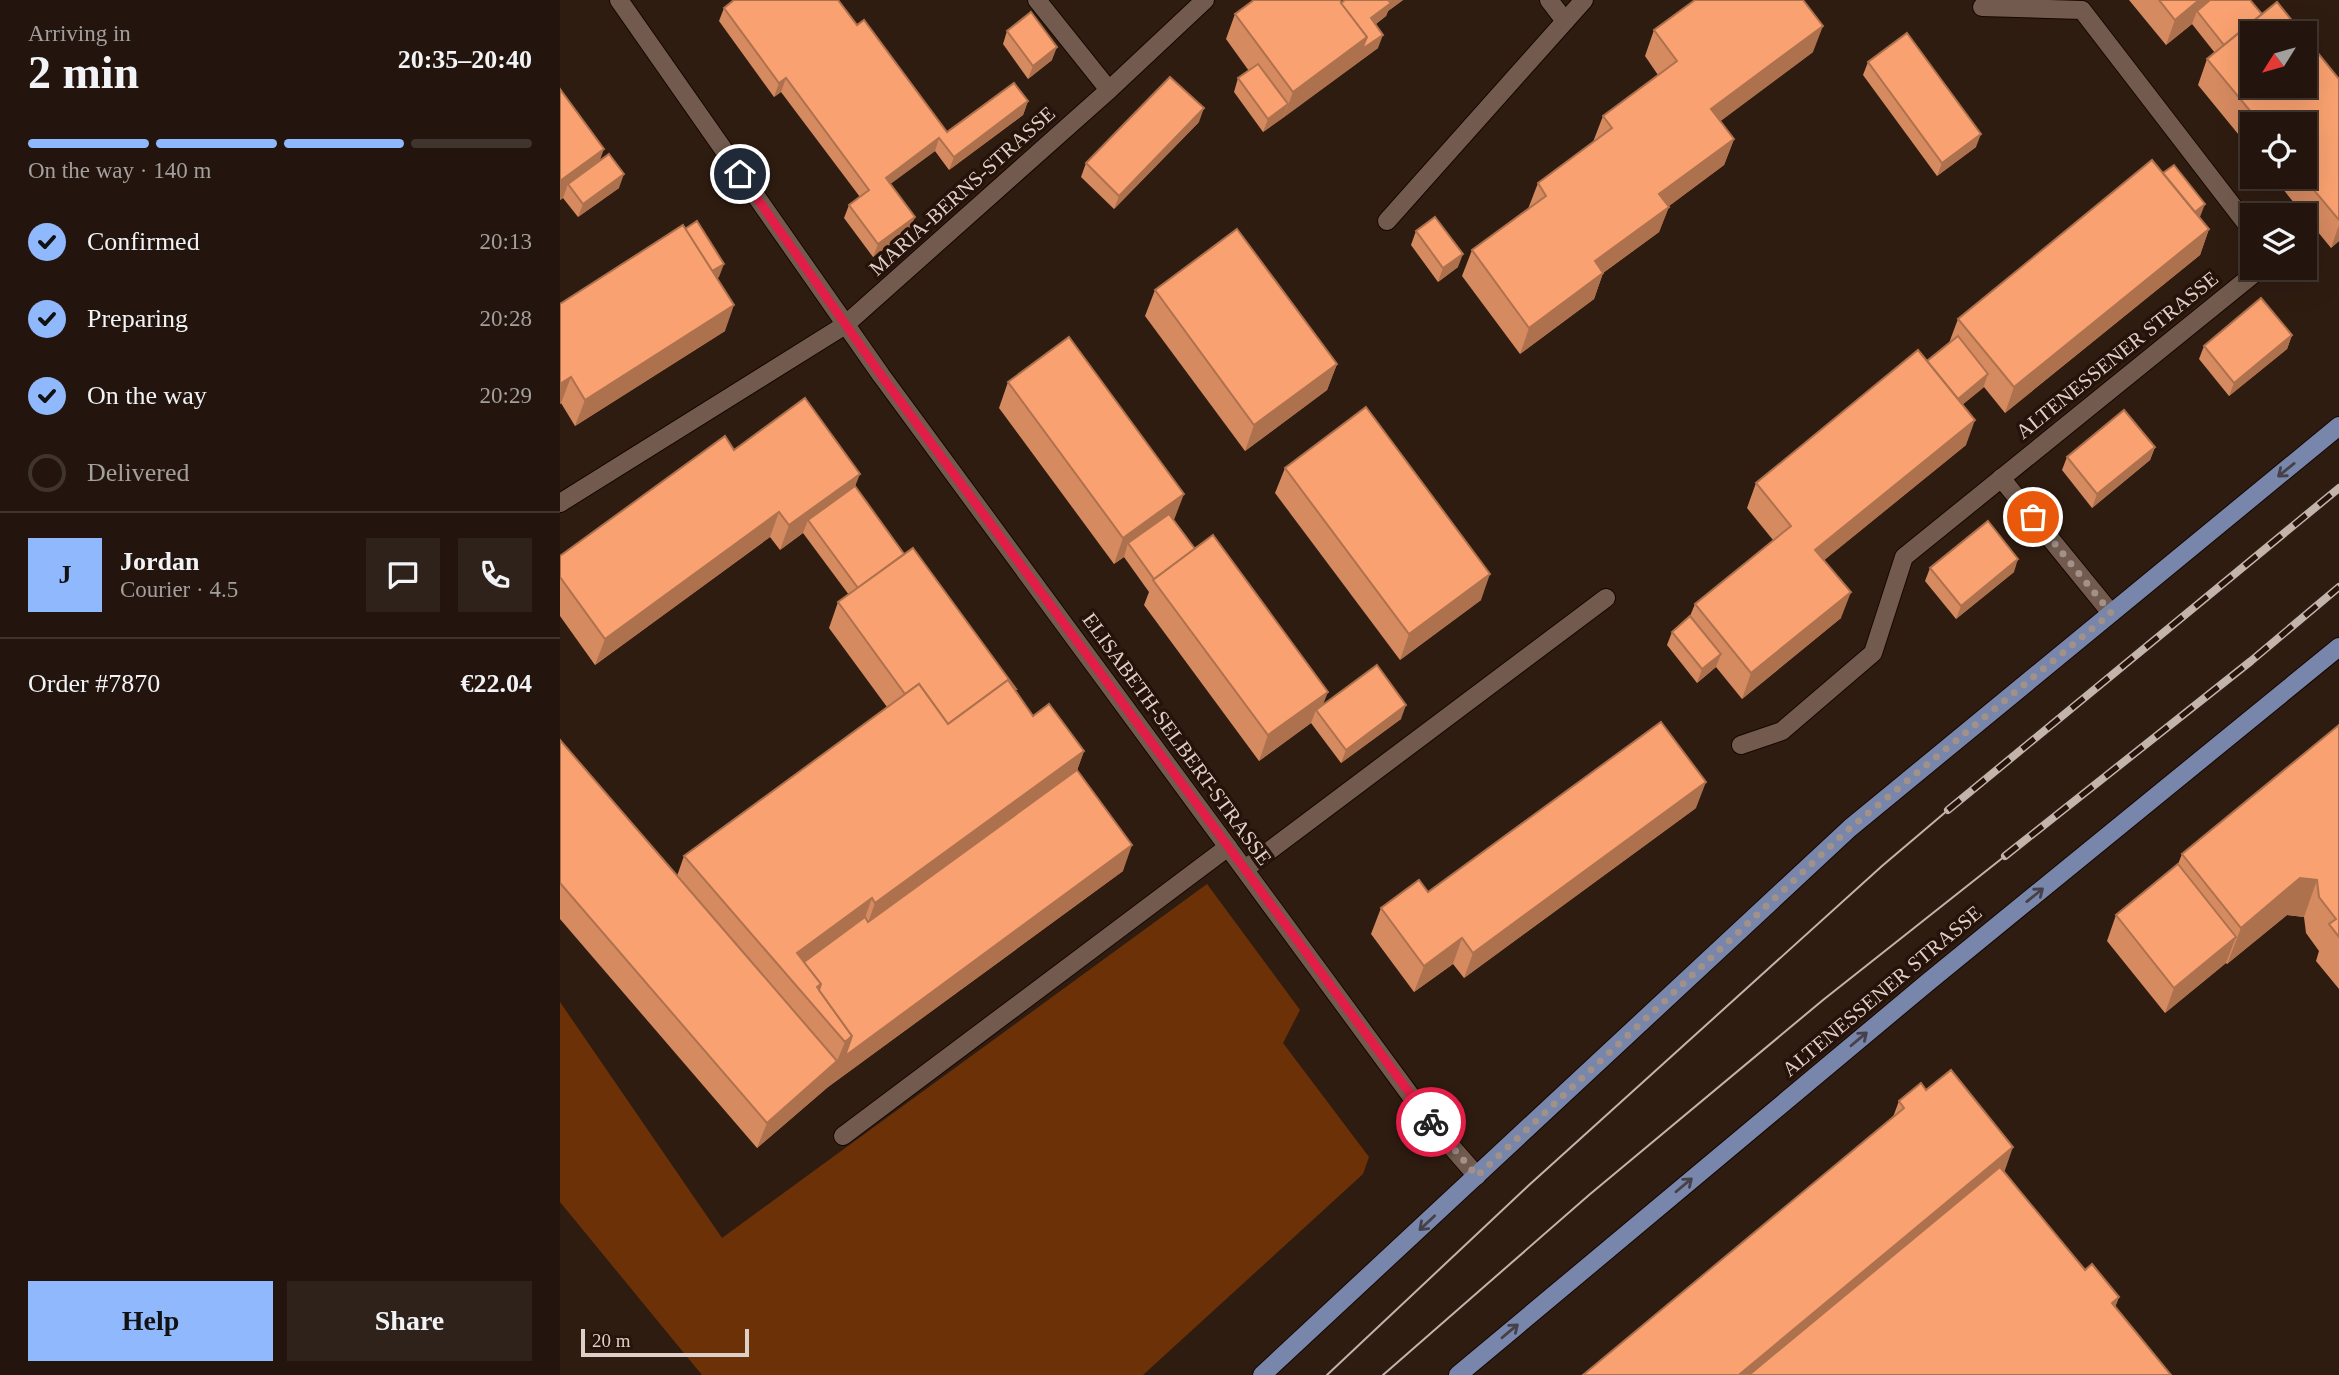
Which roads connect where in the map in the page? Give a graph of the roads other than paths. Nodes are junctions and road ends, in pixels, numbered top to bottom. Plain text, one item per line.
1 (619, 0) edge
2 (1037, 0) edge
3 (1205, 0) edge
4 (1549, 0) edge
5 (1584, 0) edge
6 (1982, 6) dead end
7 (1565, 22) junction
8 (1109, 90) junction
9 (2240, 215) edge
10 (1387, 221) dead end
11 (2246, 280) edge
12 (845, 325) junction
13 (2339, 426) edge
14 (2001, 478) junction
15 (560, 503) edge
16 (1606, 598) dead end
17 (2111, 613) junction
18 (2339, 647) edge
19 (1741, 745) dead end
20 (1228, 847) junction
21 (1245, 869) junction
22 (843, 1136) dead end
23 (1477, 1176) junction
24 (1262, 1375) edge
25 (1458, 1375) edge

1 - 12 street, ELISABETH-SELBERT-STRASSE
2 - 8 street
3 - 8 street, MARIA-BERNS-STRASSE
4 - 7 street
5 - 7 street
6 - 9 street
7 - 10 street
8 - 12 street, MARIA-BERNS-STRASSE
11 - 14 street, ALTENESSENER STRASSE
12 - 15 street
12 - 20 street, ELISABETH-SELBERT-STRASSE
13 -> 17 main road
14 - 17 street
14 - 19 street, ALTENESSENER STRASSE
16 - 21 street
17 - 23 main road
25 -> 18 main road, ALTENESSENER STRASSE
20 - 21 street, ELISABETH-SELBERT-STRASSE
20 - 22 street
21 - 23 street, ELISABETH-SELBERT-STRASSE
23 -> 24 main road

